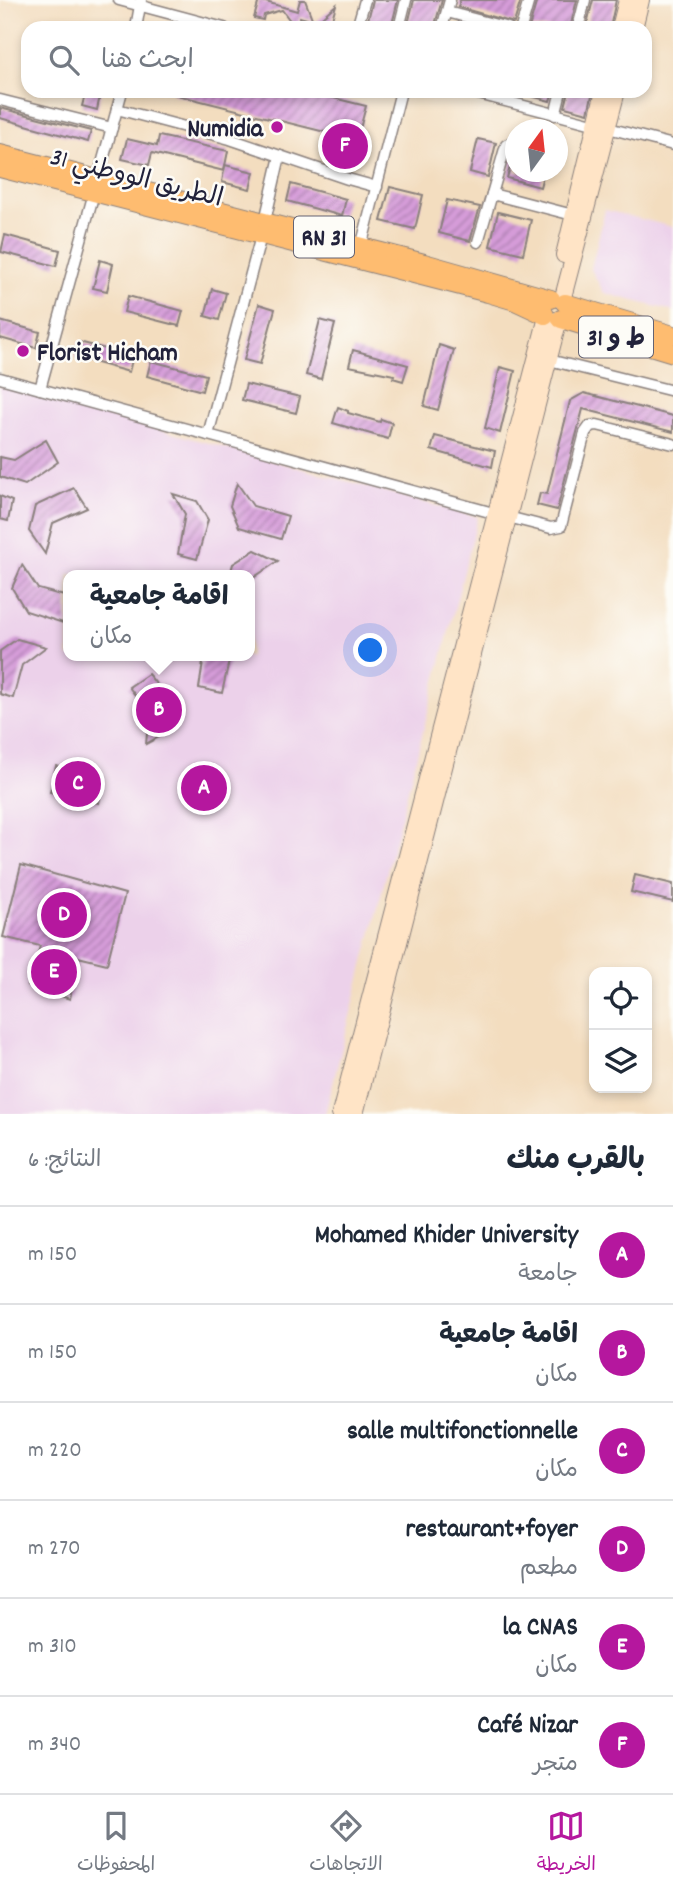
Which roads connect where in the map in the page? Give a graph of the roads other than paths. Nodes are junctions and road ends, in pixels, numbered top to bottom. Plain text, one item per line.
1 (119, 0) edge
2 (365, 0) edge
3 (406, 0) edge
4 (450, 0) edge
5 (529, 0) edge
6 (585, 0) edge
7 (627, 0) edge
8 (641, 0) edge
9 (143, 2) edge
10 (447, 12) junction
11 (138, 21) edge
12 (202, 21) edge
13 (359, 21) edge
14 (401, 21) edge
15 (444, 21) edge
16 (481, 21) edge
17 (523, 21) edge
18 (580, 21) edge
19 (622, 21) edge
20 (636, 21) edge
21 (120, 98) edge
22 (399, 98) edge
23 (508, 98) edge
24 (559, 98) edge
25 (604, 98) edge
26 (614, 98) edge
27 (0, 100) edge
28 (117, 109) junction
29 (555, 115) junction
30 (602, 127) junction
31 (112, 128) junction
32 (673, 145) edge
33 (505, 148) edge
34 (0, 154) edge
35 (280, 156) junction
36 (0, 168) edge
37 (96, 186) junction
38 (377, 187) junction
39 (492, 194) junction
40 (573, 215) junction
41 (263, 228) junction
42 (478, 242) dead end
43 (360, 247) junction
44 (555, 309) junction
45 (673, 335) edge
46 (673, 352) edge
47 (549, 360) junction
48 (0, 378) edge
49 (40, 389) junction
50 (673, 391) edge
51 (208, 435) junction
52 (673, 444) edge
53 (502, 515) junction
54 (340, 1114) edge
55 (355, 1114) edge

1 - 9 street
2 - 13 street
3 - 14 street
4 - 10 street
5 - 17 street
6 - 18 street
7 - 19 main road
8 - 20 main road
9 - 11 street
9 - 12 street
10 - 15 street
10 - 16 street
21 - 28 street
22 - 38 street
23 - 29 street
24 - 29 street
25 - 30 main road
26 - 30 main road
27 - 31 street
28 - 31 street
28 - 35 street
29 - 30 street
30 - 32 street
30 - 40 main road
30 - 44 main road
31 - 37 street
33 - 39 street
34 - 37 main road, RN 31
35 - 38 street
35 - 41 street
36 - 37 main road, الطريق الووطني 31
37 - 41 main road, RN 31
37 - 49 street
38 - 43 street
39 - 40 street
39 - 42 street
40 - 44 main road
41 - 43 main road, RN 31
41 - 44 main road
41 - 51 street
43 - 44 main road, RN 31
44 - 45 main road, RN 31
44 - 46 main road, ط و 31
44 - 47 main road
44 - 53 main road
47 - 50 street
47 - 53 main road
48 - 49 street
49 - 51 street
51 - 53 street
52 - 53 street
53 - 54 main road
53 - 55 main road

